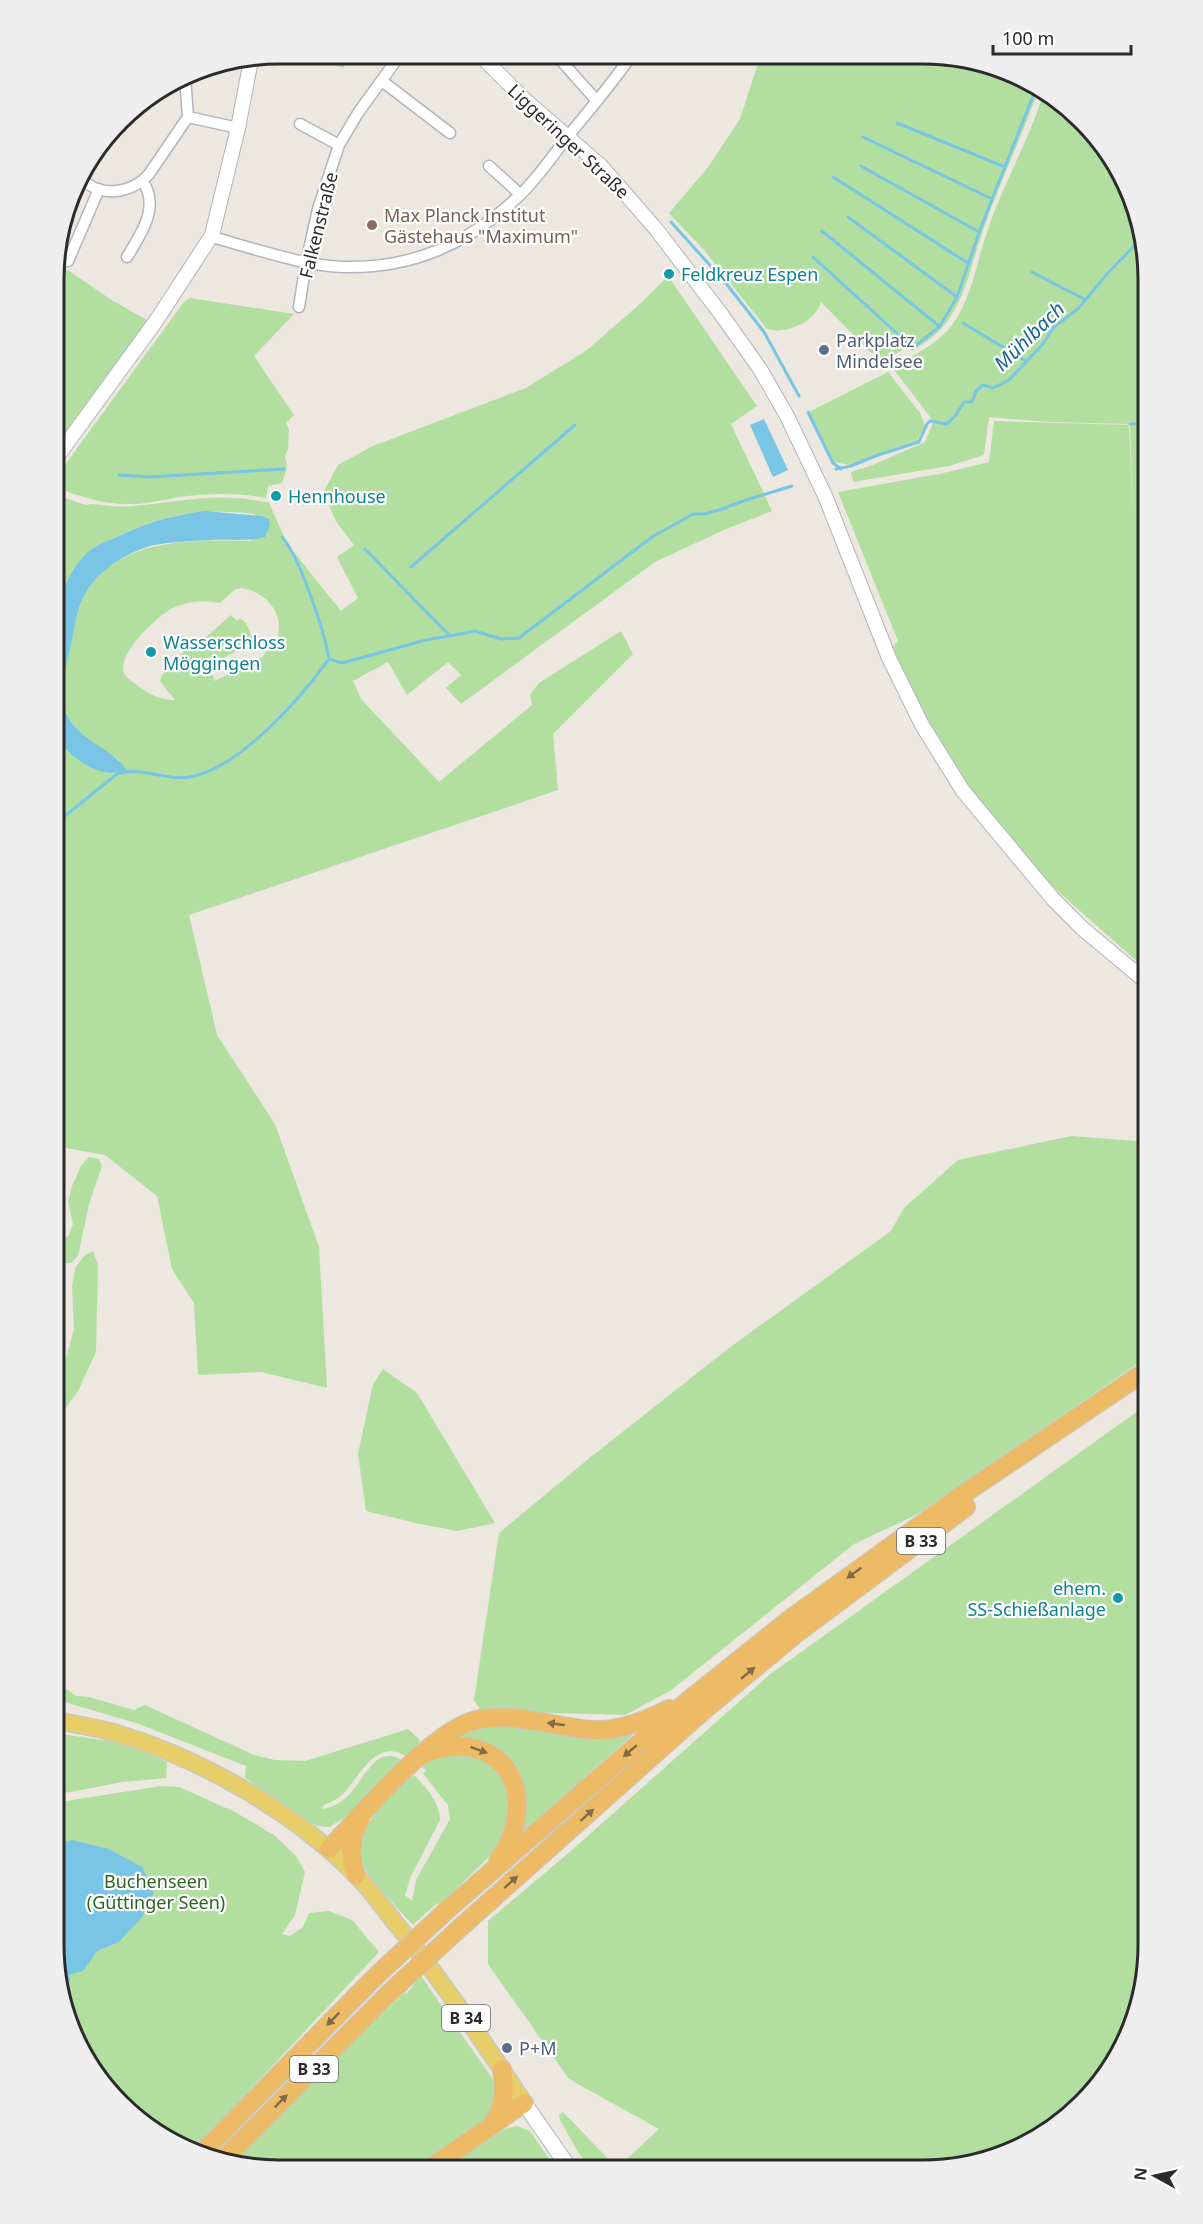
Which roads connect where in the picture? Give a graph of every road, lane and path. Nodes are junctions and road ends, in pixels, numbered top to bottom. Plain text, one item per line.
1 (394, 64) edge
2 (489, 64) edge
3 (564, 64) edge
4 (625, 64) edge
5 (250, 66) edge
6 (382, 81) junction
7 (186, 86) edge
8 (597, 101) junction
9 (188, 117) junction
10 (300, 124) dead end
11 (238, 128) junction
12 (450, 133) dead end
13 (568, 137) junction
14 (339, 144) junction
15 (489, 166) dead end
16 (143, 182) junction
17 (87, 183) edge
18 (99, 189) junction
19 (520, 194) junction
20 (212, 235) junction
21 (127, 257) dead end
22 (68, 261) dead end
23 (306, 263) junction
24 (299, 307) dead end
25 (64, 448) edge
26 (1138, 975) edge
27 (1138, 1376) edge
28 (1138, 1391) edge
29 (690, 1699) junction
30 (64, 1722) edge
31 (422, 1754) junction
32 (364, 1813) junction
33 (329, 1849) junction
34 (489, 1874) junction
35 (356, 1875) junction
36 (502, 2069) junction
37 (524, 2103) junction
38 (493, 2124) junction
39 (240, 2143) junction
40 (208, 2147) edge
41 (230, 2153) edge
42 (235, 2154) edge
43 (442, 2160) edge
44 (564, 2160) edge

1 - 6 street, Falkenstraße
2 - 13 street, Liggeringer Straße
3 - 8 street
4 - 8 street
5 - 11 street
6 - 12 street
6 - 14 street, Falkenstraße
7 - 9 street
8 - 13 street
9 - 11 street
9 - 16 street
10 - 14 street
11 - 20 street
13 - 19 street
13 - 26 street, Liggeringer Straße
14 - 23 street, Falkenstraße
15 - 19 street
16 - 18 street
16 - 21 street
17 - 18 street
18 - 22 street
19 - 23 street
20 - 23 street
20 - 25 street
23 - 24 street, Falkenstraße
27 -> 29 highway, B 33
39 -> 28 highway, B 33, bridge
29 -> 31 highway
29 -> 34 highway, B 33
30 - 33 main road, B 34
31 - 32 highway
31 -> 34 highway
32 - 33 highway
32 - 35 highway
33 - 35 main road, B 34
34 -> 40 highway, B 33, bridge
35 - 36 main road, B 34
36 - 37 main road, B 34
36 - 38 highway
37 - 38 highway
37 - 44 main road
38 - 43 highway
39 - 41 highway, B 33
39 - 42 highway, B 33

